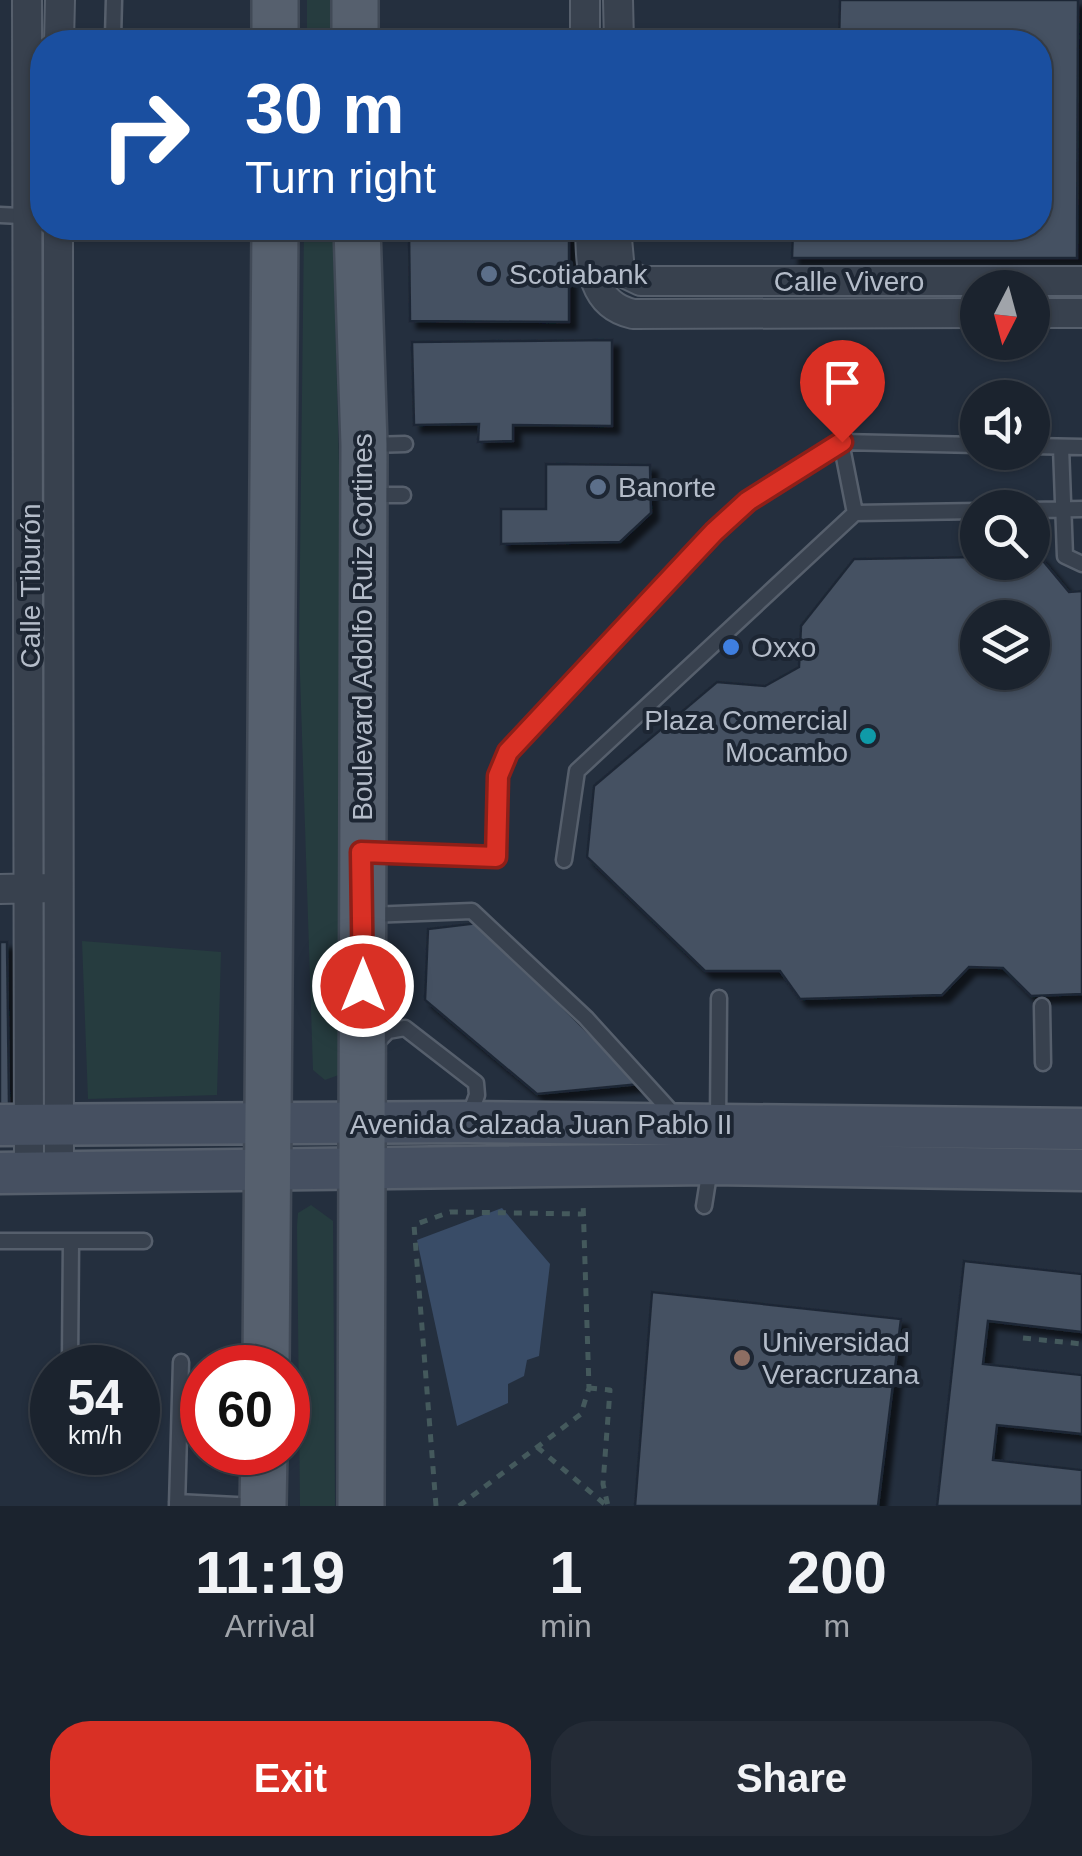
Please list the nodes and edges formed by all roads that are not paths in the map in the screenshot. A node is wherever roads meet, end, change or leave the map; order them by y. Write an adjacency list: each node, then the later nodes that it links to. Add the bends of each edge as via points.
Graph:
1 (27, 0): 14 (street, Calle Tiburón)
2 (60, 0): 8 (street)
3 (114, 0): 9 (lane)
4 (275, 0): 10 (main road)
5 (355, 0): 11 (main road)
6 (585, 0): 12 (street)
7 (618, 0): 13 (street)
8 (60, 30)
9 (113, 30)
10 (275, 30)
11 (355, 30)
12 (585, 30)
13 (618, 30)
14 (30, 65)
15 (0, 215): 16 (lane)
16 (30, 216)
17 (37, 240): 40 (street, Calle Tiburón)
18 (58, 240): 41 (street, Calle Tiburón)
19 (274, 240): 56 (main road)
20 (358, 240): 42 (main road, Boulevard Adolfo Ruiz Cortines, via 385,445)
21 (590, 240): 27 (street, Calle Vivero, via 591,268 606,300 633,314)
22 (617, 240): 23 (street, Calle Vivero, via 620,271 641,281)
23 (861, 281): 24 (street, Calle Vivero); 27 (street)
24 (1082, 281)
25 (1050, 313): 26 (street)
26 (1082, 313)
27 (862, 314): 28 (street, Calle Vivero)
28 (960, 314)
29 (842, 442): 30 (lane); 38 (lane); 42 (lane, via 748,501 714,532 508,752 498,776 496,857)
30 (960, 445)
31 (1050, 447): 32 (lane)
32 (1060, 447): 33 (lane); 35 (lane)
33 (1082, 448)
34 (1050, 509): 35 (lane)
35 (1062, 509): 36 (lane); 39 (lane, via 1065,556)
36 (1082, 509)
37 (960, 511): 38 (lane)
38 (855, 513): 43 (lane, via 577,771)
39 (1082, 564)
40 (30, 619): 41 (street); 45 (street, Calle Tiburón)
41 (60, 619): 44 (street, Calle Tiburón)
42 (361, 852): 46 (main road, Boulevard Adolfo Ruiz Cortines)
43 (564, 860)
44 (57, 888): 45 (street); 48 (street, Calle Tiburón)
45 (14, 889): 47 (street, Calle Tiburón)
46 (363, 915): 51 (main road, Boulevard Adolfo Ruiz Cortines); 57 (lane, via 472,910)
47 (14, 919): 48 (street); 55 (street, Calle Tiburón)
48 (57, 919): 55 (street, Calle Tiburón)
49 (719, 998): 57 (lane)
50 (1042, 1006): 52 (lane)
51 (363, 1056): 53 (main road, Boulevard Adolfo Ruiz Cortines); 54 (lane, via 388,1031 405,1028 476,1083)
52 (1043, 1063)
53 (362, 1122): 54 (main road, Avenida Calzada Juan Pablo II); 56 (main road, Avenida Calzada Juan Pablo II); 60 (main road, Boulevard Adolfo Ruiz Cortines)
54 (467, 1122): 57 (main road, Avenida Calzada Juan Pablo II)
55 (29, 1124): 56 (main road, Avenida Calzada Juan Pablo II); 63 (street, Calle Tiburón)
56 (272, 1124): 61 (main road)
57 (700, 1125): 58 (main road, Avenida Calzada Juan Pablo II); 59 (lane)
58 (1082, 1128)
59 (710, 1164): 60 (main road, Avenida Calzada Juan Pablo II); 62 (main road, Avenida Calzada Juan Pablo II); 64 (lane)
60 (363, 1168): 61 (main road, Avenida Calzada Juan Pablo II); 74 (main road, Boulevard Adolfo Ruiz Cortines)
61 (271, 1170): 63 (main road, Avenida Calzada Juan Pablo II); 69 (main road)
62 (1082, 1170)
63 (29, 1173)
64 (704, 1206)
65 (0, 1241): 66 (lane)
66 (71, 1241): 67 (lane); 68 (lane)
67 (144, 1242)
68 (70, 1345)
69 (267, 1345)
70 (180, 1398): 72 (lane)
71 (263, 1475): 73 (main road)
72 (177, 1504): 73 (lane)
73 (262, 1506)
74 (362, 1506)

